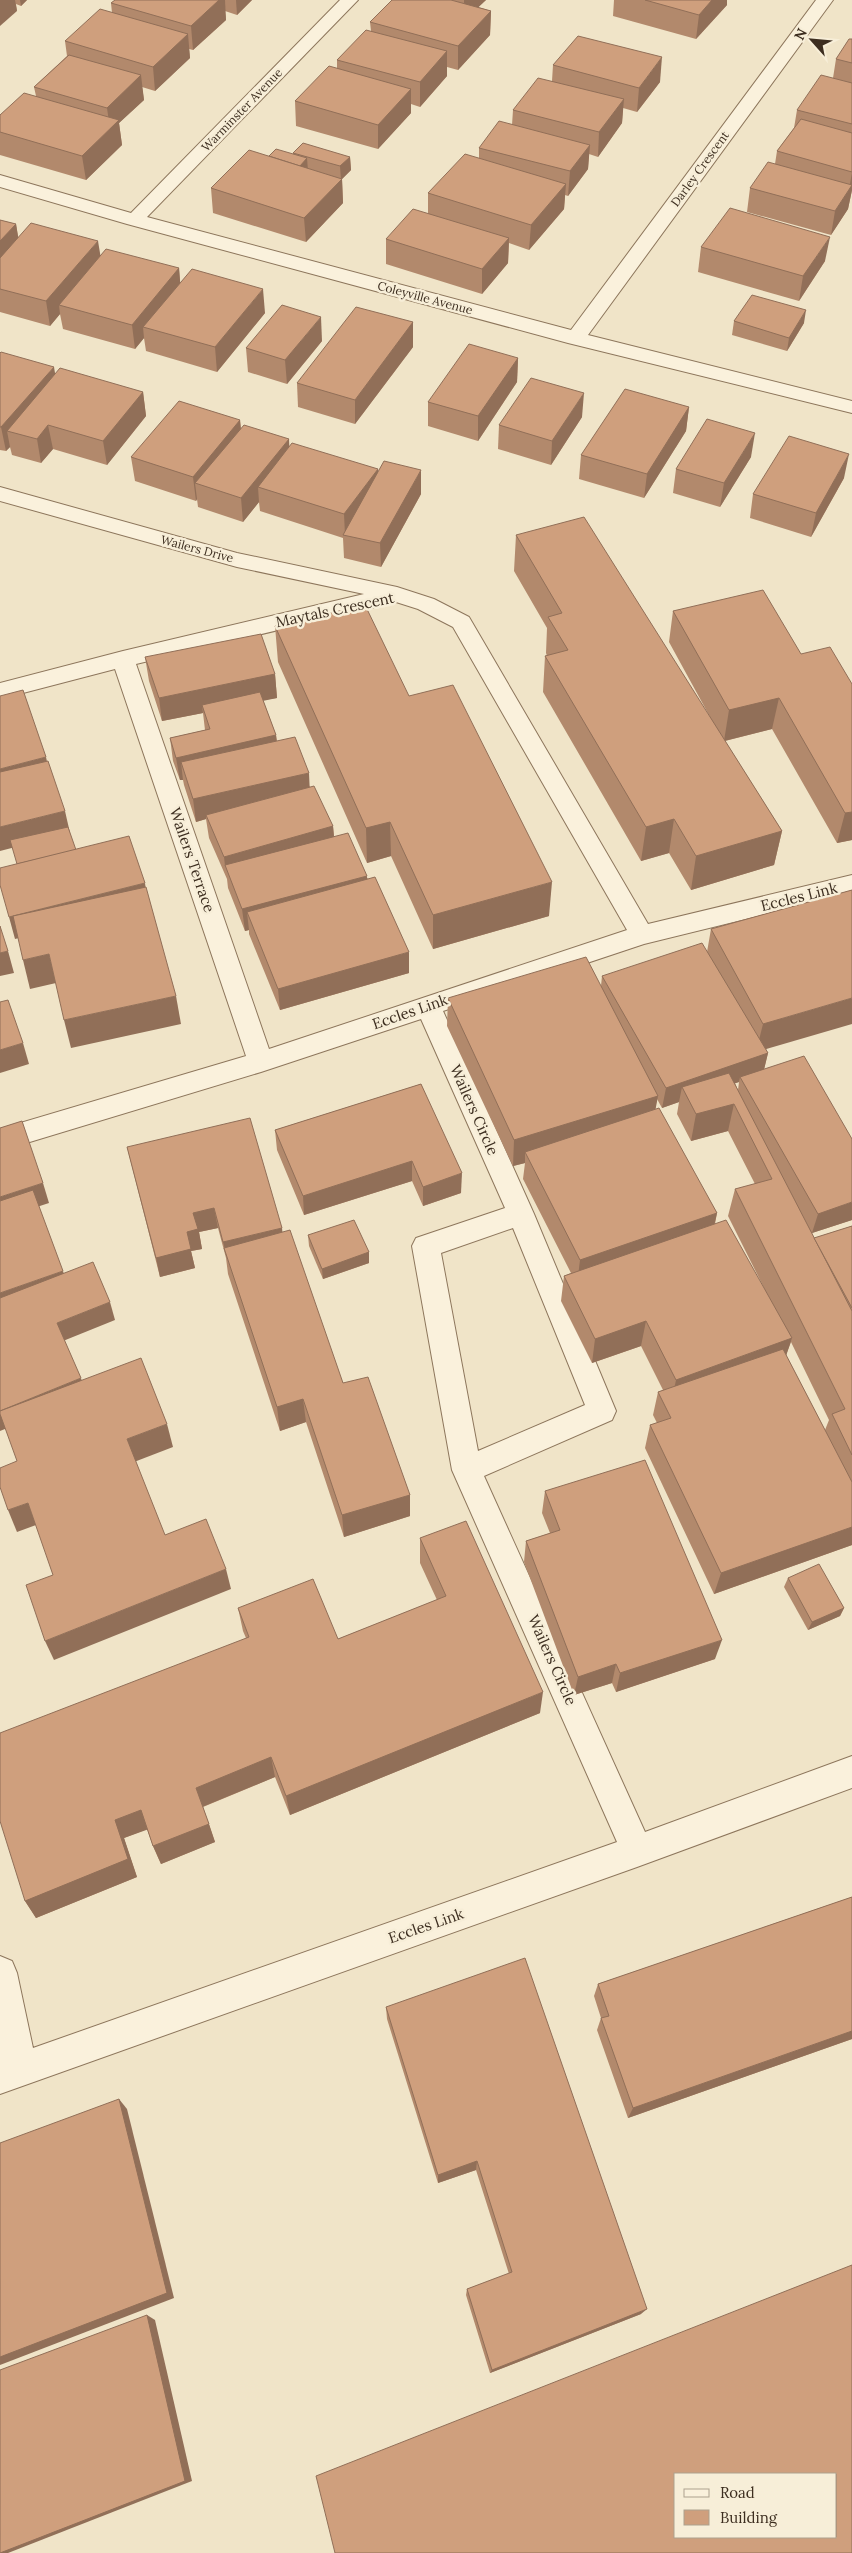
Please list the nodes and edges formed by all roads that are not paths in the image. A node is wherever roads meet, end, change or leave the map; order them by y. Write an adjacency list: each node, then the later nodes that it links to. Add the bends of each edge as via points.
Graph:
1 (350, 0): 4 (street, Warminster Avenue)
2 (825, 0): 5 (street, Darley Crescent)
3 (0, 181): 4 (street, Coleyville Avenue)
4 (134, 220): 5 (street, Coleyville Avenue)
5 (575, 339): 6 (street, Coleyville Avenue)
6 (852, 407)
7 (0, 494): 8 (street, Wailers Drive, via 237,560)
8 (397, 594): 9 (street, Maytals Crescent); 12 (street, Maytals Crescent, via 461,622)
9 (123, 658): 10 (street, Maytals Crescent); 14 (street, Wailers Terrace)
10 (0, 691)
11 (852, 884): 12 (street, Eccles Link)
12 (642, 935): 13 (street, Eccles Link)
13 (428, 1006): 14 (street, Eccles Link); 16 (street, Wailers Circle)
14 (261, 1062): 15 (street, Eccles Link)
15 (0, 1140)
16 (520, 1214): 17 (street, Wailers Circle, via 426,1246); 17 (street, Wailers Circle, via 602,1411)
17 (467, 1470): 19 (street, Wailers Circle)
18 (852, 1773): 19 (street, Eccles Link)
19 (637, 1851): 21 (street, Eccles Link)
20 (0, 1973): 21 (street)
21 (10, 2073)

